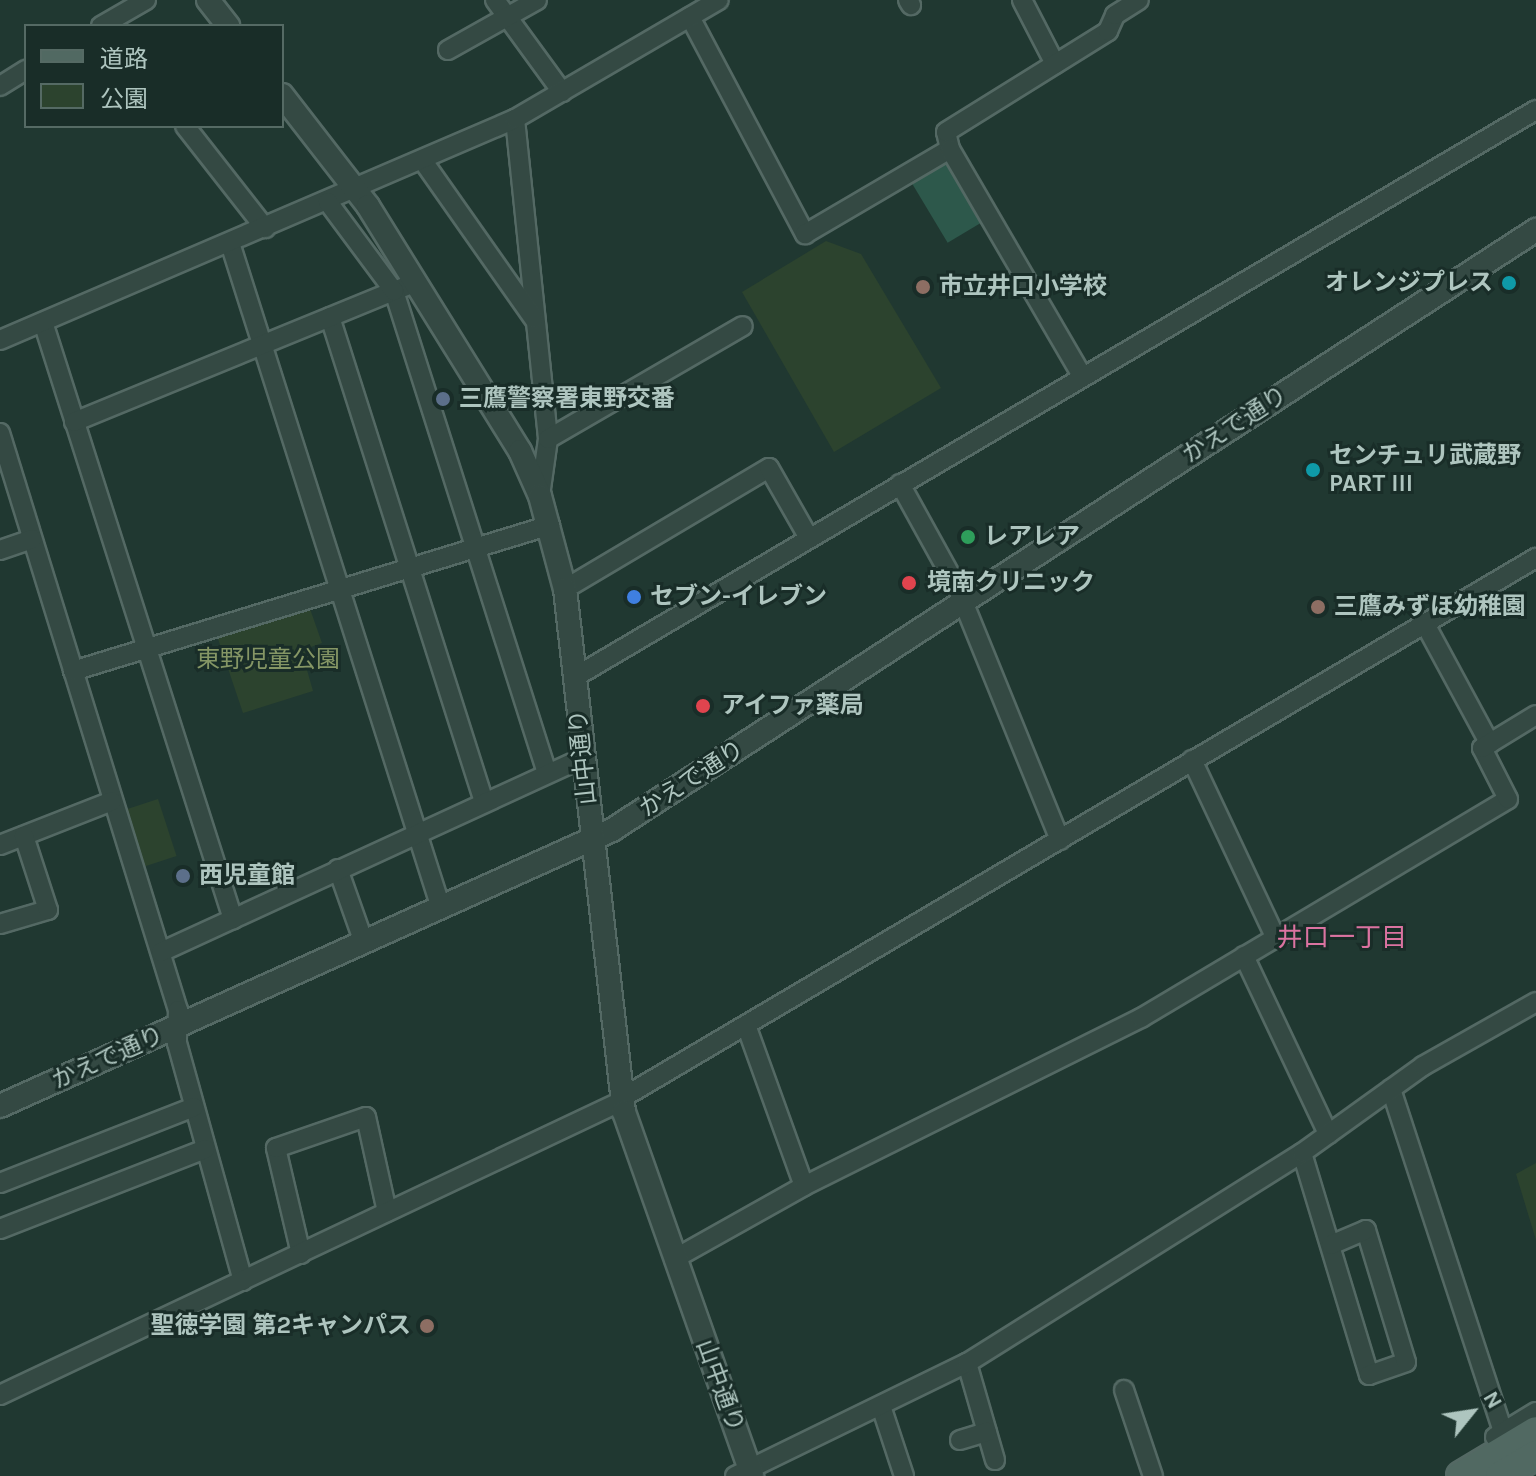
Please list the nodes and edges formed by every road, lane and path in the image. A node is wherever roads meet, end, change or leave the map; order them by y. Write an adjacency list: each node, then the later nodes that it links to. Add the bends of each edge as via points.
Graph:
1 (146, 0): 11 (street)
2 (208, 0): 12 (street)
3 (495, 0): 10 (street)
4 (537, 0): 10 (street)
5 (719, 0): 9 (street)
6 (1022, 0): 14 (street)
7 (1139, 0): 8 (street)
8 (1112, 7): 14 (street, via 1108,31)
9 (690, 17): 17 (street); 22 (street, via 805,234)
10 (509, 19): 13 (street); 17 (street)
11 (107, 24)
12 (226, 24)
13 (448, 50)
14 (1055, 64): 22 (street, via 946,132)
15 (24, 71): 16 (street)
16 (0, 86)
17 (562, 92): 20 (street)
18 (284, 98): 24 (street, 山中通り)
19 (1536, 110): 36 (street)
20 (515, 119): 23 (street); 32 (street)
21 (187, 128): 26 (street)
22 (950, 149): 36 (street)
23 (423, 161): 24 (street); 32 (street)
24 (357, 189): 25 (street); 29 (street, 山中通り)
25 (328, 202): 26 (street); 29 (street)
26 (265, 228): 28 (street)
27 (1536, 230): 51 (street, かえで通り)
28 (230, 243): 31 (street); 35 (street)
29 (404, 287): 30 (street); 41 (street, 山中通り, via 520,451); 45 (street)
30 (330, 317): 35 (street); 48 (street)
31 (43, 322): 34 (street); 37 (street)
32 (536, 322): 39 (street)
33 (743, 326): 39 (street)
34 (2, 334)
35 (262, 345): 37 (street); 50 (street)
36 (1082, 376): 40 (street)
37 (74, 422): 53 (street)
38 (0, 435): 44 (street)
39 (548, 439): 41 (street)
40 (900, 484): 43 (street); 51 (street)
41 (540, 496): 42 (street, 山中通り)
42 (550, 525): 45 (street); 49 (street, 山中通り)
43 (809, 538): 49 (street, via 769,468); 55 (street)
44 (32, 539): 46 (street); 54 (street)
45 (477, 548): 48 (street); 60 (street)
46 (0, 550)
47 (1536, 558): 52 (street)
48 (409, 568): 50 (street); 62 (street)
49 (565, 589): 55 (street, 山中通り)
50 (339, 590): 53 (street); 63 (street)
51 (961, 603): 65 (street); 66 (street, かえで通り)
52 (1425, 624): 57 (street); 59 (street)
53 (147, 648): 54 (street); 70 (street)
54 (73, 671): 61 (street)
55 (575, 677): 58 (street, 山中通り)
56 (1536, 715): 57 (street)
57 (1490, 744): 72 (street, via 1482,748 1508,799)
58 (582, 758): 60 (street); 66 (street, 山中通り)
59 (1192, 760): 65 (street); 72 (street)
60 (547, 773): 62 (street)
61 (112, 801): 64 (street); 74 (street)
62 (484, 802): 63 (street)
63 (416, 833): 68 (street); 69 (street)
64 (24, 836): 67 (street); 71 (street, via 48,910)
65 (1060, 840): 78 (street)
66 (591, 841): 69 (street, かえで通り); 80 (street, 山中通り)
67 (0, 845)
68 (338, 869): 70 (street); 73 (street)
69 (441, 908): 73 (street, かえで通り)
70 (233, 919): 74 (street)
71 (0, 924)
72 (1275, 936): 75 (street)
73 (364, 943): 77 (street, かえで通り)
74 (161, 952): 77 (street)
75 (1244, 956): 83 (street); 87 (street, via 1141,1018)
76 (1536, 1002): 79 (street)
77 (181, 1025): 81 (street, かえで通り); 82 (street, via 177,1043)
78 (746, 1025): 80 (street); 87 (street)
79 (1391, 1089): 83 (street); 99 (street)
80 (622, 1099): 88 (street); 92 (street, 山中通り)
81 (0, 1106)
82 (194, 1107): 84 (street); 86 (street)
83 (1328, 1134): 85 (street)
84 (205, 1149): 89 (street); 93 (street)
85 (1302, 1153): 90 (street); 94 (street)
86 (0, 1183)
87 (804, 1186): 92 (street)
88 (387, 1212): 91 (street); 91 (street, via 366,1117 276,1148)
89 (0, 1229)
90 (1331, 1245): 90 (street, via 1369,1375 1406,1362 1366,1230)
91 (301, 1254): 93 (street)
92 (674, 1259): 106 (street, 山中通り)
93 (243, 1281): 96 (street)
94 (967, 1363): 97 (street); 101 (street)
95 (1124, 1390): 108 (street)
96 (0, 1395)
97 (881, 1406): 106 (street); 107 (street)
98 (1536, 1412): 99 (street)
99 (1503, 1431): 105 (street, via 1492,1442)
100 (1536, 1431): 105 (main road)
101 (987, 1432): 102 (street); 104 (street)
102 (960, 1440)
103 (1536, 1455): 105 (main road)
104 (995, 1460)
105 (1495, 1467): 109 (main road)
106 (745, 1474)
107 (904, 1476)
108 (1153, 1476)
109 (1461, 1476)

